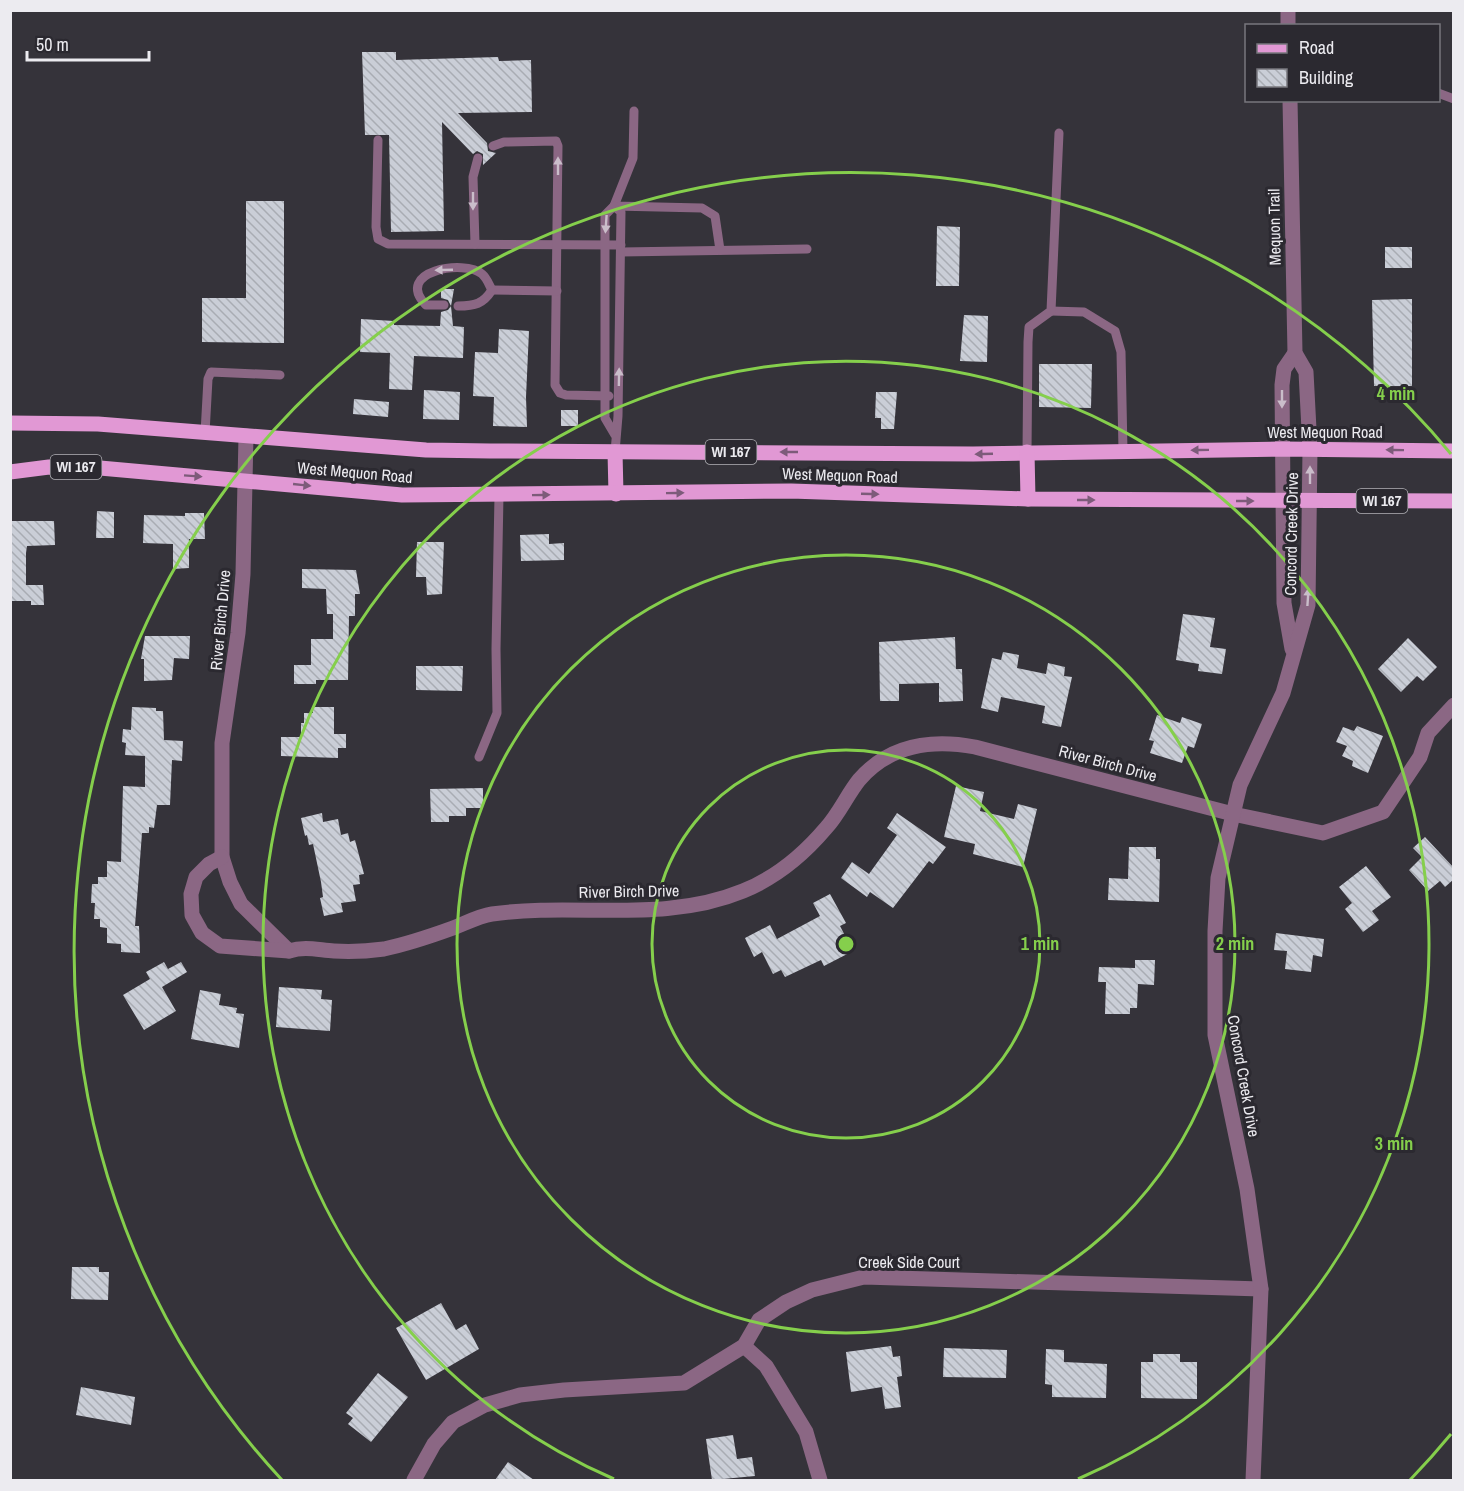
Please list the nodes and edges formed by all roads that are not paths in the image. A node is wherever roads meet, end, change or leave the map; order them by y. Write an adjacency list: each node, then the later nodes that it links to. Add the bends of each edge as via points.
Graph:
1 (1290, 102): 19 (street, Mequon Trail)
2 (634, 111): 7 (lane, via 633,158)
3 (1059, 133): 18 (lane)
4 (378, 140): 8 (lane, via 378,239 388,244)
5 (493, 146): 9 (lane, one-way to 5, via 556,141 504,142)
6 (478, 158): 8 (lane, one-way to 8, via 473,177)
7 (614, 206): 10 (lane, one-way to 10, via 605,215); 11 (lane, via 621,212); 13 (lane, via 702,208 715,216)
8 (475, 244): 9 (lane)
9 (558, 245): 10 (lane); 15 (lane)
10 (605, 245): 11 (lane); 21 (lane)
11 (621, 248): 13 (lane); 22 (lane, one-way to 11)
12 (807, 249): 13 (lane)
13 (720, 250)
14 (492, 290): 15 (lane); 16 (lane, one-way to 16, via 484,275 477,271 431,271 423,276 419,298 426,305); 17 (lane, via 485,301)
15 (557, 291): 21 (lane, via 555,385 566,395)
16 (444, 305)
17 (458, 306)
18 (1051, 311): 29 (lane, via 1084,312 1115,331 1121,352); 32 (lane, via 1029,327)
19 (1295, 353): 27 (street, Mequon Trail, one-way to 27, via 1284,369); 28 (street, Mequon Trail, via 1306,372)
20 (280, 375): 24 (lane, via 211,372)
21 (605, 396): 22 (lane); 25 (lane, via 604,418)
22 (619, 396): 25 (lane)
23 (10, 423): 24 (main road, West Mequon Road / WI 167, via 98,424)
24 (205, 433): 26 (main road, West Mequon Road / WI 167)
25 (615, 435): 31 (lane)
26 (246, 436): 31 (main road, West Mequon Road / WI 167, via 426,450); 34 (street, River Birch Drive)
27 (1282, 449): 28 (main road, West Mequon Road / WI 167); 29 (main road, West Mequon Road / WI 167, one-way to 29); 38 (street, Concord Creek Drive)
28 (1310, 449): 30 (main road, West Mequon Road / WI 167, one-way to 28); 39 (street, Concord Creek Drive, one-way to 28)
29 (1122, 451): 32 (main road, West Mequon Road / WI 167)
30 (1454, 451)
31 (615, 452): 32 (main road, West Mequon Road / WI 167, one-way to 31); 35 (main road)
32 (1027, 452): 37 (main road)
33 (10, 472): 34 (main road, West Mequon Road / WI 167, one-way to 34, via 49,467 100,468)
34 (244, 480): 36 (main road, West Mequon Road / WI 167, one-way to 36, via 402,495); 45 (street, River Birch Drive, via 239,621 222,743)
35 (616, 494): 36 (main road, West Mequon Road / WI 167, one-way to 35); 37 (main road, West Mequon Road / WI 167, one-way to 37, via 791,491)
36 (499, 496): 43 (lane, via 497,712)
37 (1028, 499): 38 (main road, West Mequon Road / WI 167, one-way to 38)
38 (1282, 501): 39 (main road, West Mequon Road / WI 167); 41 (street, Concord Creek Drive, via 1284,603)
39 (1310, 501): 40 (main road, West Mequon Road / WI 167); 41 (street, Concord Creek Drive, one-way to 39, via 1308,605)
40 (1454, 501)
41 (1293, 654): 44 (street, Concord Creek Drive, via 1283,693 1240,785)
42 (1454, 705): 44 (street, River Birch Drive, via 1428,733 1420,756 1383,812 1323,833)
43 (479, 756)
44 (1233, 814): 46 (street, River Birch Drive, via 975,747 946,742 918,745 877,763 804,852 774,874 717,900 663,910 537,909 489,914 435,935 383,949 336,951 302,947); 47 (street, Concord Creek Drive, via 1218,878 1215,1035 1247,1189)
45 (222, 857): 46 (street, River Birch Drive, via 241,904); 46 (street, via 196,877 190,894 192,915 202,933 220,946)
46 (290, 951)
47 (1261, 1288): 48 (street, Creek Side Court, via 864,1277 812,1290 786,1302 759,1320); 51 (street, Concord Creek Drive)
48 (744, 1346): 49 (street, Creek Side Court, via 684,1383 564,1390 520,1395 485,1405 453,1422 434,1444); 50 (street, via 766,1366 806,1432)
49 (414, 1480)
50 (820, 1480)
51 (1253, 1480)

